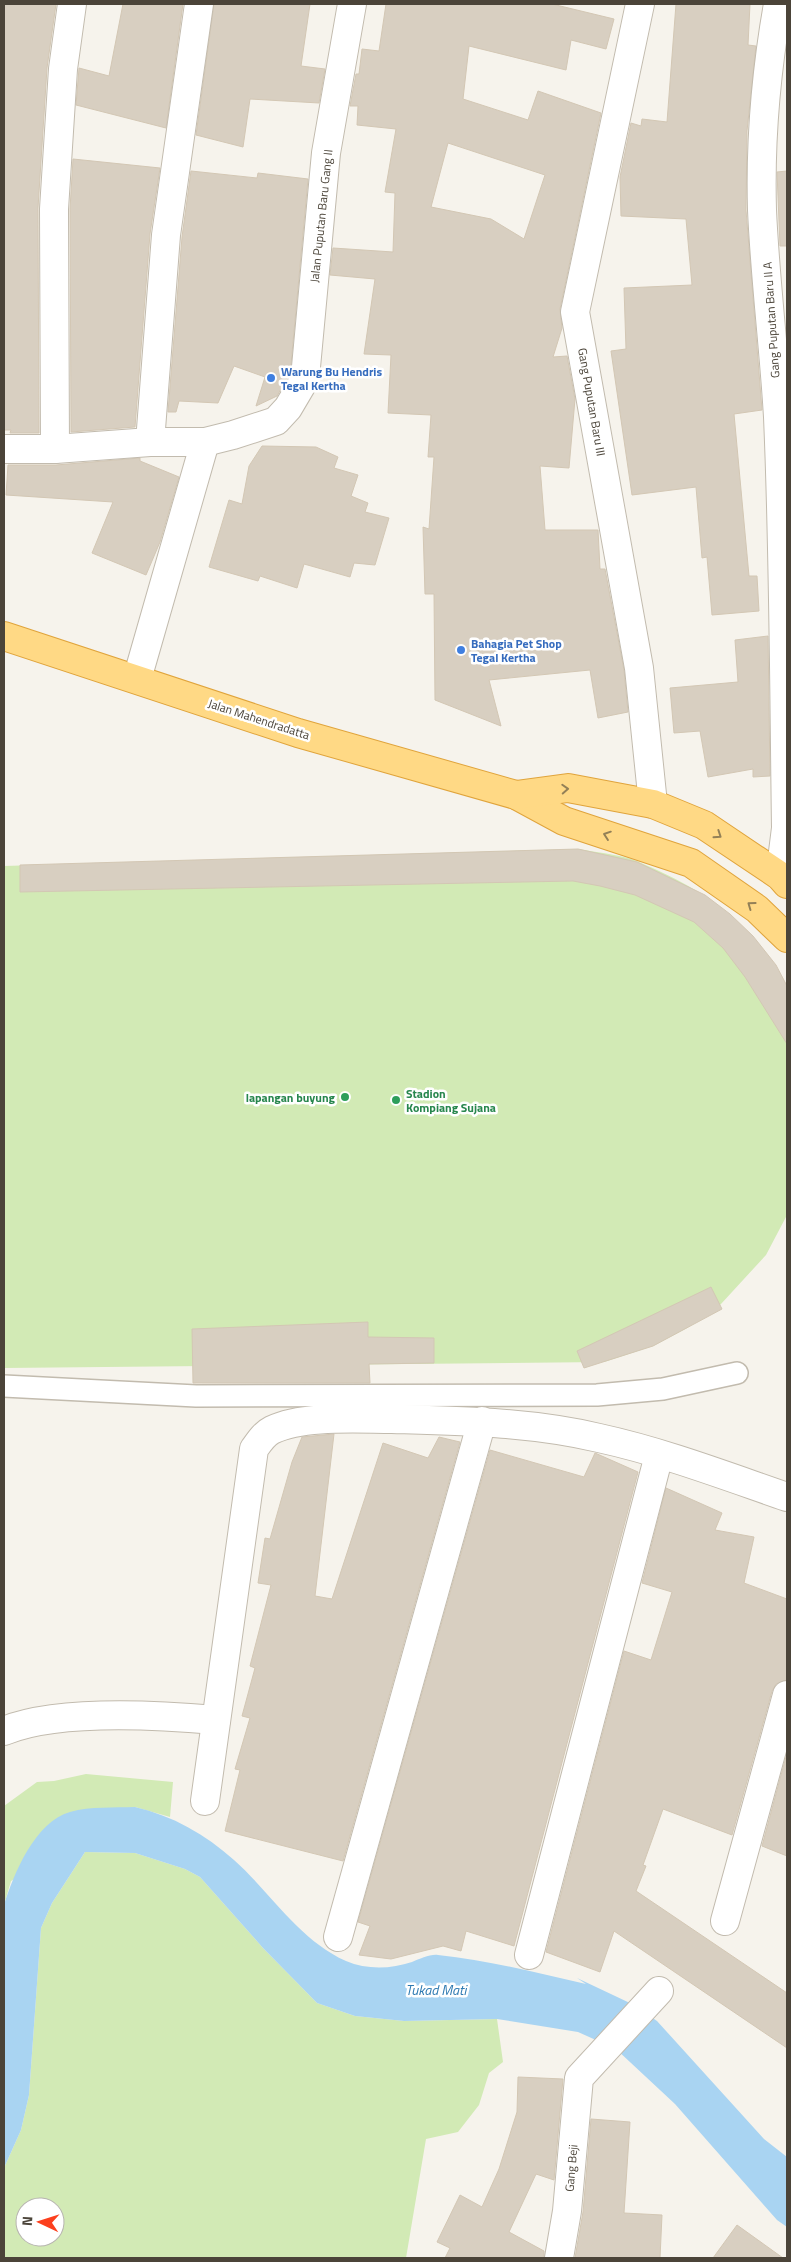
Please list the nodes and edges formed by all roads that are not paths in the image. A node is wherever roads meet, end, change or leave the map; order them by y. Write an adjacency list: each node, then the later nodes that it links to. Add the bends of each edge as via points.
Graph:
1 (72, 4): 9 (street, via 63,69 54,209)
2 (198, 4): 6 (street, via 166,235)
3 (352, 4): 7 (street, Jalan Puputan Baru Gang II, via 326,153 306,366 301,386 276,421)
4 (640, 4): 13 (street, Gang Puputan Baru III, via 575,312 639,668)
5 (778, 4): 14 (street, Gang Puputan Baru II A, via 767,65 762,210 773,328 778,438 786,828)
6 (150, 442): 7 (street); 9 (street)
7 (205, 442): 11 (street)
8 (4, 449): 9 (street)
9 (55, 449)
10 (4, 636): 11 (highway, Jalan Mahendradatta)
11 (137, 679): 12 (highway, Jalan Mahendradatta, via 298,733)
12 (516, 795): 13 (highway, Jalan Mahendradatta, one-way to 13, via 568,788); 15 (highway, Jalan Mahendradatta, one-way to 12, via 757,909 691,863 564,821)
13 (653, 804): 14 (highway, Jalan Mahendradatta, one-way to 14, via 704,825)
14 (784, 880)
15 (787, 938)
16 (737, 1373): 17 (lane, via 663,1389 597,1395 196,1396)
17 (4, 1386)
18 (482, 1422): 19 (street, via 550,1428 602,1438); 22 (street, via 330,1418 283,1426 262,1438 254,1449 252,1460); 26 (street)
19 (659, 1455): 20 (street); 27 (street)
20 (787, 1497)
21 (787, 1694): 25 (street)
22 (216, 1720): 23 (street, via 164,1716 70,1718 18,1725); 24 (street)
23 (4, 1731)
24 (205, 1801)
25 (725, 1921)
26 (338, 1937)
27 (529, 1955)
28 (659, 1991): 29 (street, Gang Beji, via 579,2078 567,2211)
29 (559, 2258)

